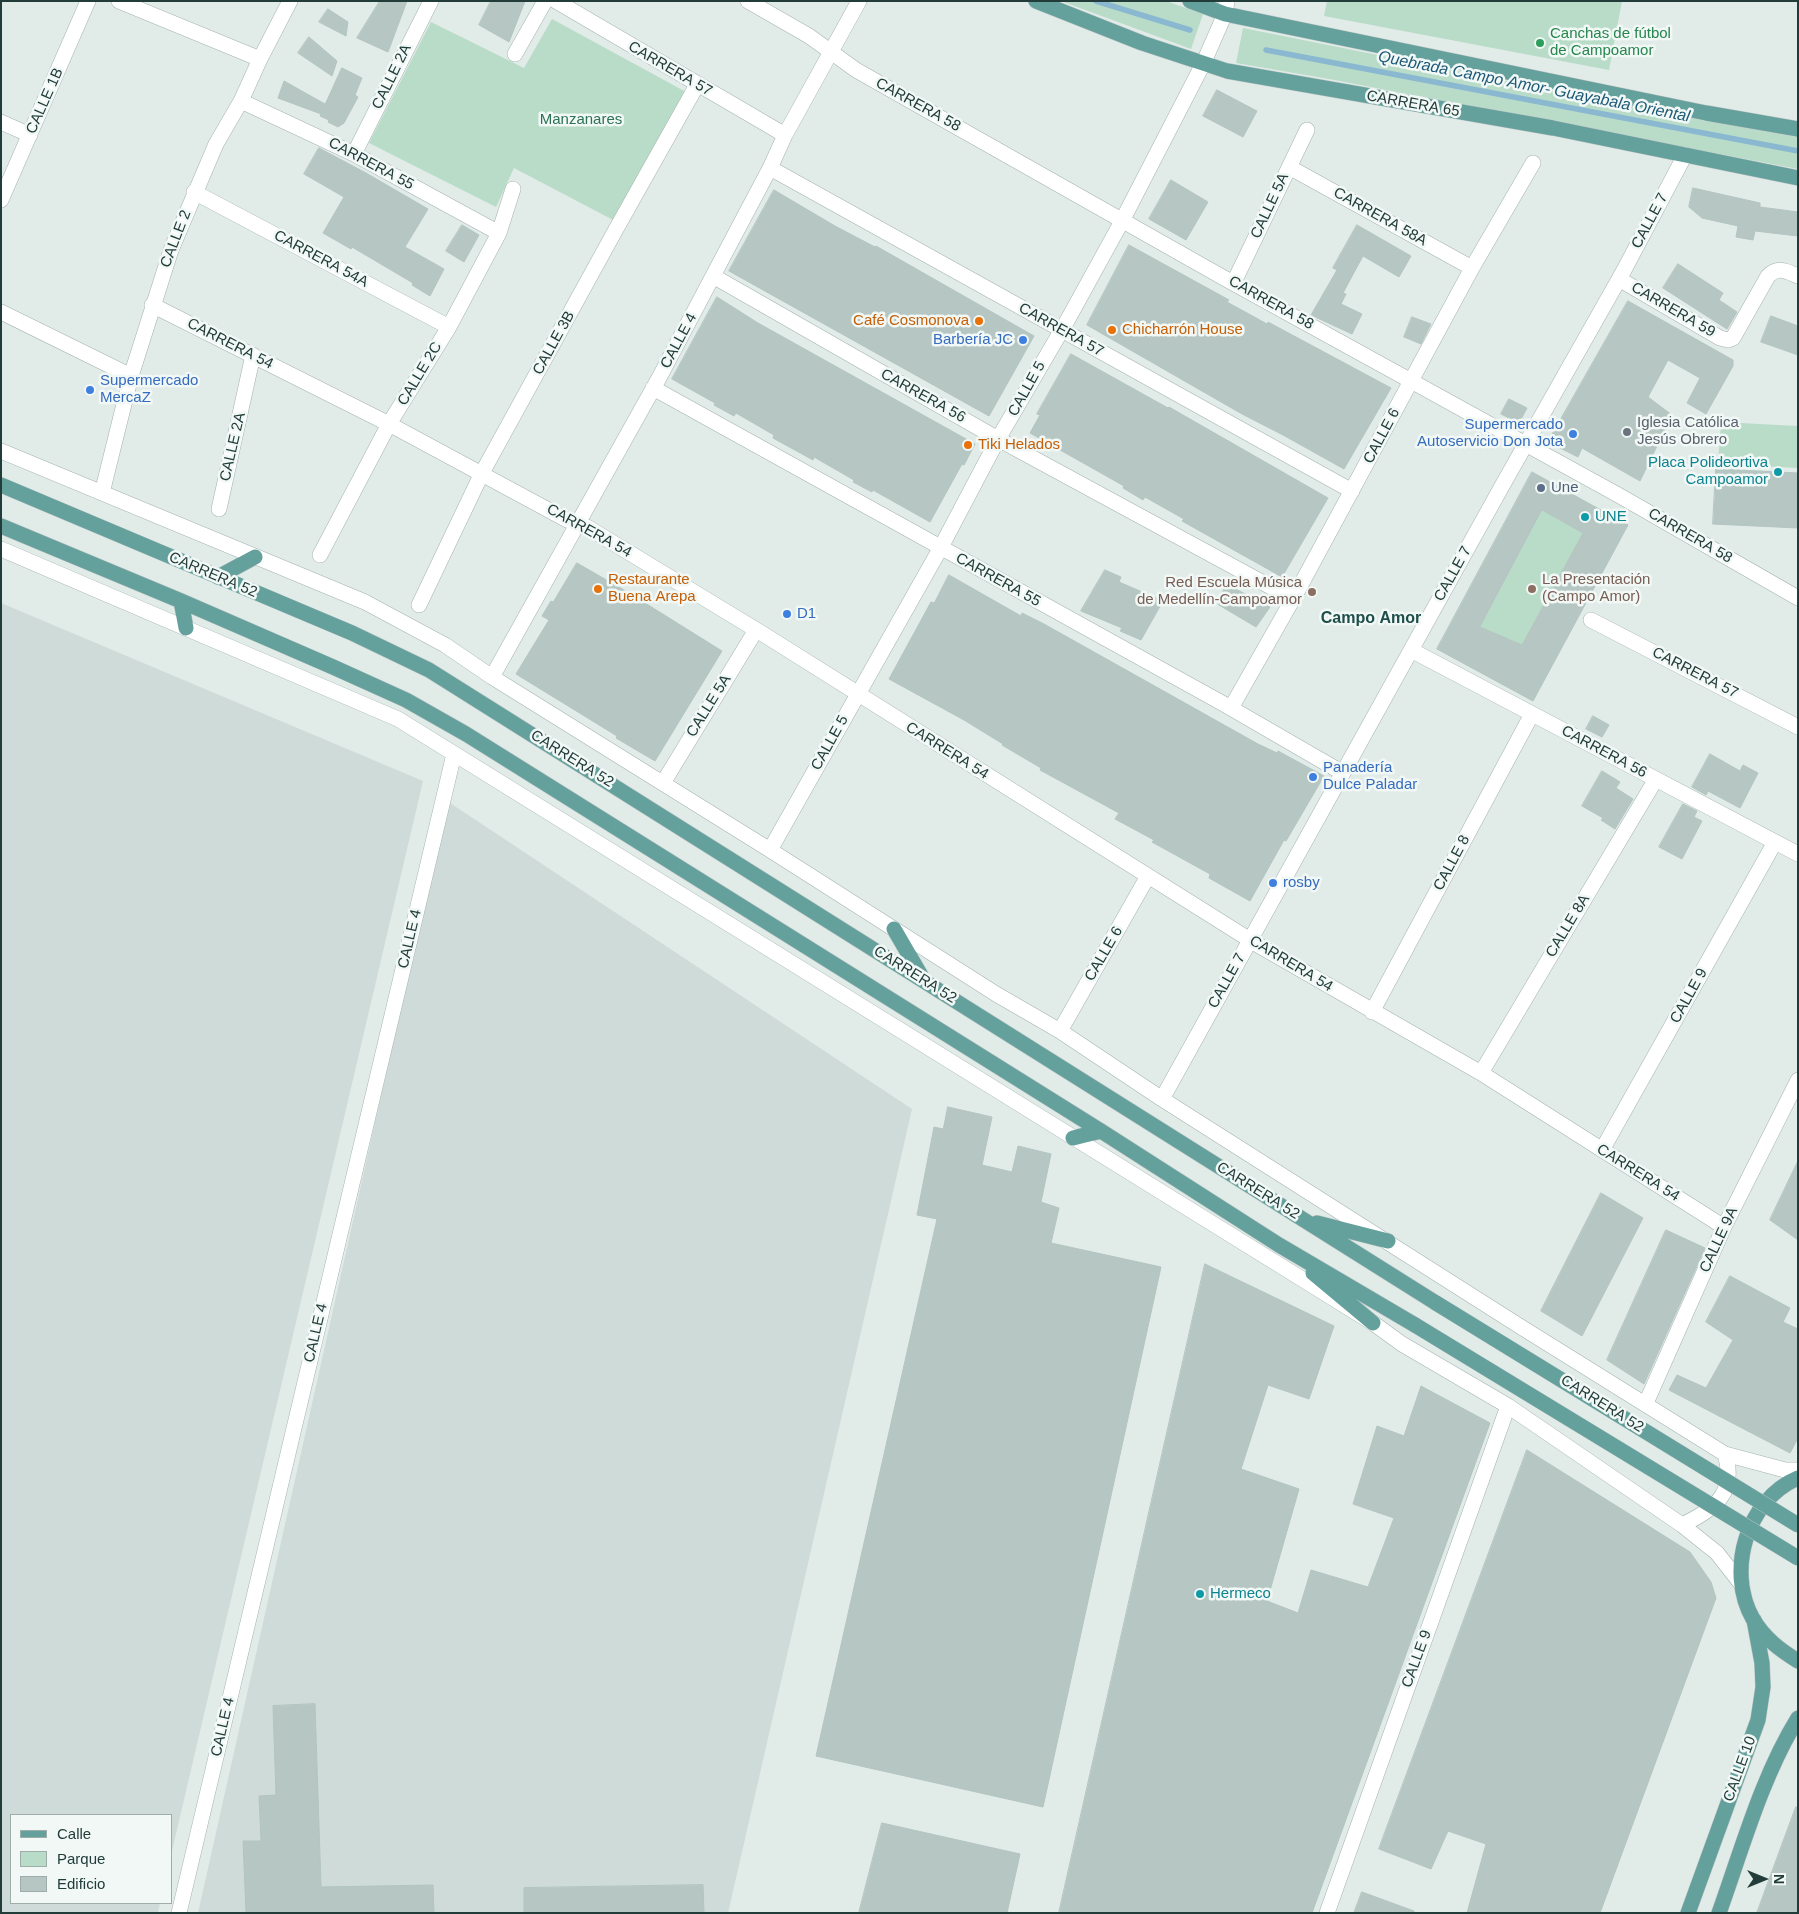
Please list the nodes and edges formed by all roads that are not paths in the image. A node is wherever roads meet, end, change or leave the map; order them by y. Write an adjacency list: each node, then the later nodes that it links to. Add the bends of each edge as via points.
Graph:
1 (88, 1): 21 (street, CALLE 1B)
2 (119, 1): 14 (street)
3 (290, 1): 14 (street, CALLE 2)
4 (430, 1): 23 (street, CALLE 2A)
5 (545, 1): 13 (street)
6 (556, 1): 16 (street, CARRERA 57)
7 (748, 1): 12 (street, CARRERA 58)
8 (859, 1): 12 (street, CALLE 4)
9 (1036, 1): 15 (main road, CARRERA 65, via 1142,44)
10 (1190, 1): 11 (main road)
11 (1226, 8): 15 (street, CALLE 5); 19 (main road, via 1706,114)
12 (832, 53): 22 (street, CALLE 4); 32 (street, CARRERA 58, via 856,70)
13 (515, 54)
14 (260, 59): 17 (street, CALLE 2)
15 (1203, 64): 24 (main road, CARRERA 65); 32 (street, CALLE 5)
16 (697, 85): 22 (street, CARRERA 57); 51 (street, CALLE 3B)
17 (241, 101): 23 (street, CARRERA 55); 30 (street, CALLE 2)
18 (1, 122): 21 (street)
19 (1798, 129)
20 (1307, 130): 26 (street, CALLE 5A)
21 (30, 135): 31 (street, CALLE 1B)
22 (786, 135): 27 (street, CALLE 4)
23 (354, 154): 33 (street, CARRERA 55)
24 (1685, 155): 28 (main road, CARRERA 65); 37 (street, CALLE 7)
25 (1533, 163): 34 (street, CALLE 6)
26 (1289, 167): 34 (street, CARRERA 58A); 38 (street, CALLE 5A)
27 (770, 168): 35 (street, CALLE 4); 42 (street, CARRERA 57)
28 (1798, 178)
29 (513, 189): 33 (street, CALLE 2C)
30 (194, 192): 39 (street, CALLE 2); 41 (street, CARRERA 54A)
31 (1, 200)
32 (1122, 221): 38 (street, CARRERA 58); 42 (street, CALLE 5)
33 (498, 233): 41 (street, CALLE 2C)
34 (1472, 268): 45 (street, CALLE 6)
35 (712, 276): 46 (street, CALLE 4); 48 (street, CARRERA 56)
36 (1798, 276): 37 (street, CARRERA 59, via 1780,269 1773,271 1733,338 1728,340)
37 (1619, 279): 49 (street, CALLE 7)
38 (1234, 282): 45 (street, CARRERA 58)
39 (152, 305): 43 (street, CARRERA 54); 44 (street, CALLE 2)
40 (1, 312): 44 (street)
41 (449, 327): 47 (street, CALLE 2C)
42 (1061, 330): 48 (street, CALLE 5); 53 (street, CARRERA 57)
43 (253, 355): 47 (street, CARRERA 54); 55 (street, CALLE 2A)
44 (131, 376): 54 (street, CALLE 2)
45 (1411, 382): 49 (street, CARRERA 58); 53 (street, CALLE 6)
46 (653, 388): 56 (street, CALLE 4); 58 (street, CARRERA 55)
47 (389, 424): 51 (street, CARRERA 54); 60 (street, CALLE 2C)
48 (998, 438): 58 (street, CALLE 5); 64 (street, CARRERA 56)
49 (1525, 445): 63 (street, CARRERA 58); 70 (street, CALLE 7)
50 (1, 451): 54 (street, CARRERA 52)
51 (482, 473): 56 (street, CARRERA 54); 66 (street, CALLE 3B)
52 (1, 485): 62 (main road, CARRERA 52)
53 (1352, 491): 64 (street, CALLE 6)
54 (102, 493): 61 (street, CARRERA 52)
55 (219, 509)
56 (578, 523): 69 (street, CARRERA 54); 71 (street, CALLE 4)
57 (1, 526): 65 (main road, CARRERA 52)
58 (940, 548): 72 (street, CALLE 5); 73 (street, CARRERA 55)
59 (1, 550): 68 (street)
60 (320, 555)
61 (255, 557): 62 (main road); 71 (street, CARRERA 52, via 366,602 445,645)
62 (218, 577): 86 (main road, CARRERA 52, via 352,633 429,670)
63 (1798, 598)
64 (1293, 599): 73 (street, CALLE 6)
65 (181, 601): 68 (main road); 92 (main road, CARRERA 52, via 406,700 466,734)
66 (419, 605)
67 (1591, 620): 75 (street, CARRERA 57)
68 (186, 628): 76 (street, via 398,719)
69 (756, 630): 72 (street, CARRERA 54); 79 (street, CALLE 5A)
70 (1411, 650): 74 (street, CARRERA 56); 77 (street, CALLE 7)
71 (492, 677): 79 (street, CARRERA 52)
72 (858, 694): 81 (street, CALLE 5); 83 (street, CARRERA 54)
73 (1231, 708): 77 (street, CARRERA 55)
74 (1532, 714): 78 (street, CARRERA 56); 87 (street, CALLE 8)
75 (1798, 727)
76 (454, 754): 93 (street); 112 (street, CALLE 4)
77 (1343, 773): 85 (street, CALLE 7)
78 (1656, 779): 80 (street, CARRERA 56); 89 (street, CALLE 8A)
79 (663, 783): 81 (street, CARRERA 52)
80 (1776, 842): 82 (street, CARRERA 56); 94 (street, CALLE 9)
81 (770, 850): 84 (street, CARRERA 52)
82 (1798, 854)
83 (1148, 876): 85 (street, CARRERA 54); 88 (street, CALLE 6)
84 (894, 929): 86 (main road); 88 (street, CARRERA 52)
85 (1250, 940): 87 (street, CARRERA 54); 91 (street, CALLE 7)
86 (924, 980): 95 (main road, CARRERA 52)
87 (1372, 1012): 89 (street, CARRERA 54)
88 (1060, 1031): 91 (street, CARRERA 52)
89 (1481, 1073): 94 (street, CARRERA 54)
90 (1798, 1080): 96 (street, CALLE 9A)
91 (1162, 1099): 97 (street, CARRERA 52)
92 (1101, 1131): 93 (main road); 98 (main road, CARRERA 52)
93 (1073, 1138): 99 (street)
94 (1602, 1150): 96 (street, CARRERA 54)
95 (1303, 1219): 97 (main road); 105 (main road, CARRERA 52, bridge)
96 (1724, 1227): 100 (street, CALLE 9A)
97 (1388, 1241): 100 (street, CARRERA 52)
98 (1279, 1245): 99 (main road); 107 (main road, CARRERA 52, bridge)
99 (1373, 1323): 101 (street, via 1402,1344)
100 (1646, 1403): 102 (street, CARRERA 52)
101 (1508, 1406): 106 (street); 113 (street, CALLE 9)
102 (1725, 1454): 103 (street, CARRERA 52, via 1785,1470); 106 (street, via 1729,1468 1725,1491 1715,1506)
103 (1798, 1470)
104 (1798, 1478): 108 (main road, via 1773,1495 1757,1514 1746,1536 1741,1560)
105 (1798, 1524)
106 (1682, 1525): 108 (street, via 1717,1553)
107 (1798, 1558)
108 (1742, 1586): 109 (main road)
109 (1754, 1620): 110 (main road, via 1776,1647); 114 (main road, CALLE 10, via 1763,1687 1758,1720)
110 (1798, 1661)
111 (1798, 1718): 115 (main road, CALLE 10, via 1774,1765)
112 (179, 1913)
113 (1327, 1913)
114 (1688, 1913)
115 (1720, 1913)

